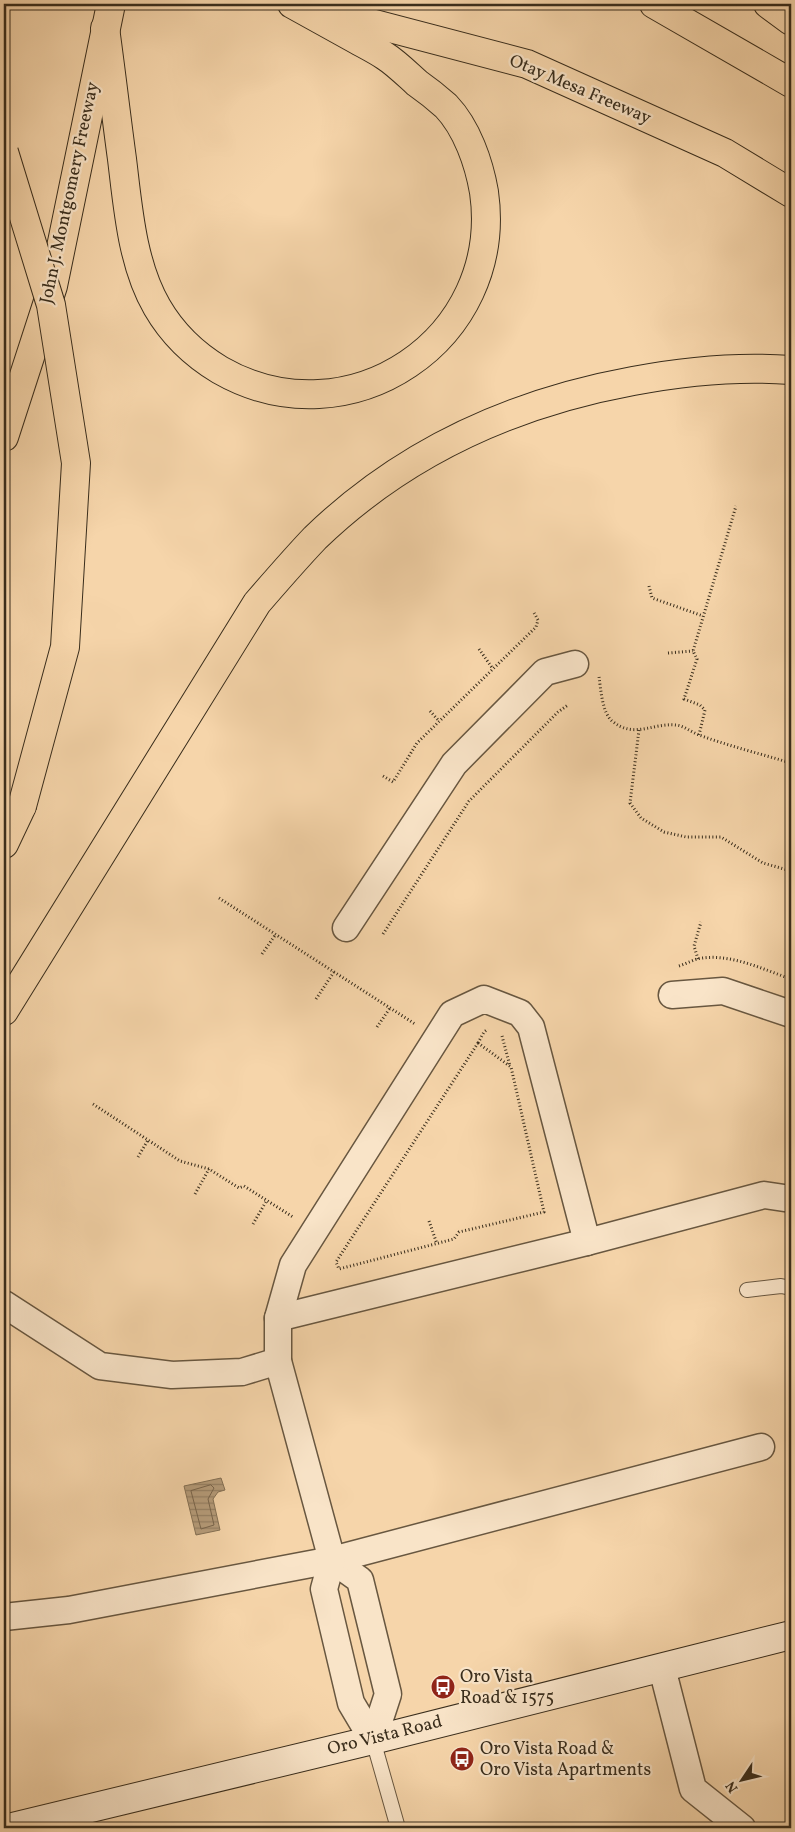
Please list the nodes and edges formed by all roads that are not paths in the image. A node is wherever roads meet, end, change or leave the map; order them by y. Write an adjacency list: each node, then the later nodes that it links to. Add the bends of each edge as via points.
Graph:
1 (292, 4): 5 (highway, via 385,56 447,107 474,154 486,207 481,260 473,286 445,332 426,352 405,367 359,388 334,393 282,393 233,378 190,349 158,309 146,286 130,223)
2 (297, 4): 9 (highway, Otay Mesa Freeway, via 527,64 725,153)
3 (654, 4): 7 (highway)
4 (768, 4): 6 (highway)
5 (108, 16): 11 (highway, John J. Montgomery Freeway, via 53,286)
6 (791, 21)
7 (791, 82)
8 (4, 152): 13 (highway, bridge, via 51,305 76,463 65,648 22,806)
9 (791, 193)
10 (791, 370): 16 (highway, via 689,372 597,388 551,400 462,435 398,472 349,509 316,538 257,603)
11 (4, 437)
12 (586, 666): 14 (street, via 545,672 454,764)
13 (4, 844)
14 (346, 928)
15 (672, 995): 17 (street, via 723,991)
16 (4, 1012)
17 (791, 1014)
18 (791, 1199): 19 (street, via 764,1195)
19 (587, 1242): 23 (street); 23 (street, via 530,1027 520,1013 484,999 452,1014 293,1265)
20 (791, 1288): 21 (lane)
21 (748, 1290)
22 (4, 1304): 24 (street, via 100,1366 172,1375 242,1372)
23 (278, 1318): 24 (street)
24 (278, 1361): 26 (street)
25 (761, 1446): 26 (street)
26 (332, 1560): 27 (street, via 69,1610); 30 (street, via 324,1589 351,1703); 30 (street, via 360,1580 388,1694)
27 (4, 1617)
28 (791, 1635): 29 (main road, Oro Vista Road)
29 (662, 1668): 30 (main road, Oro Vista Road); 33 (street, via 693,1789)
30 (373, 1740): 31 (main road, Oro Vista Road); 32 (lane)
31 (8, 1828)
32 (398, 1828)
33 (742, 1828)

